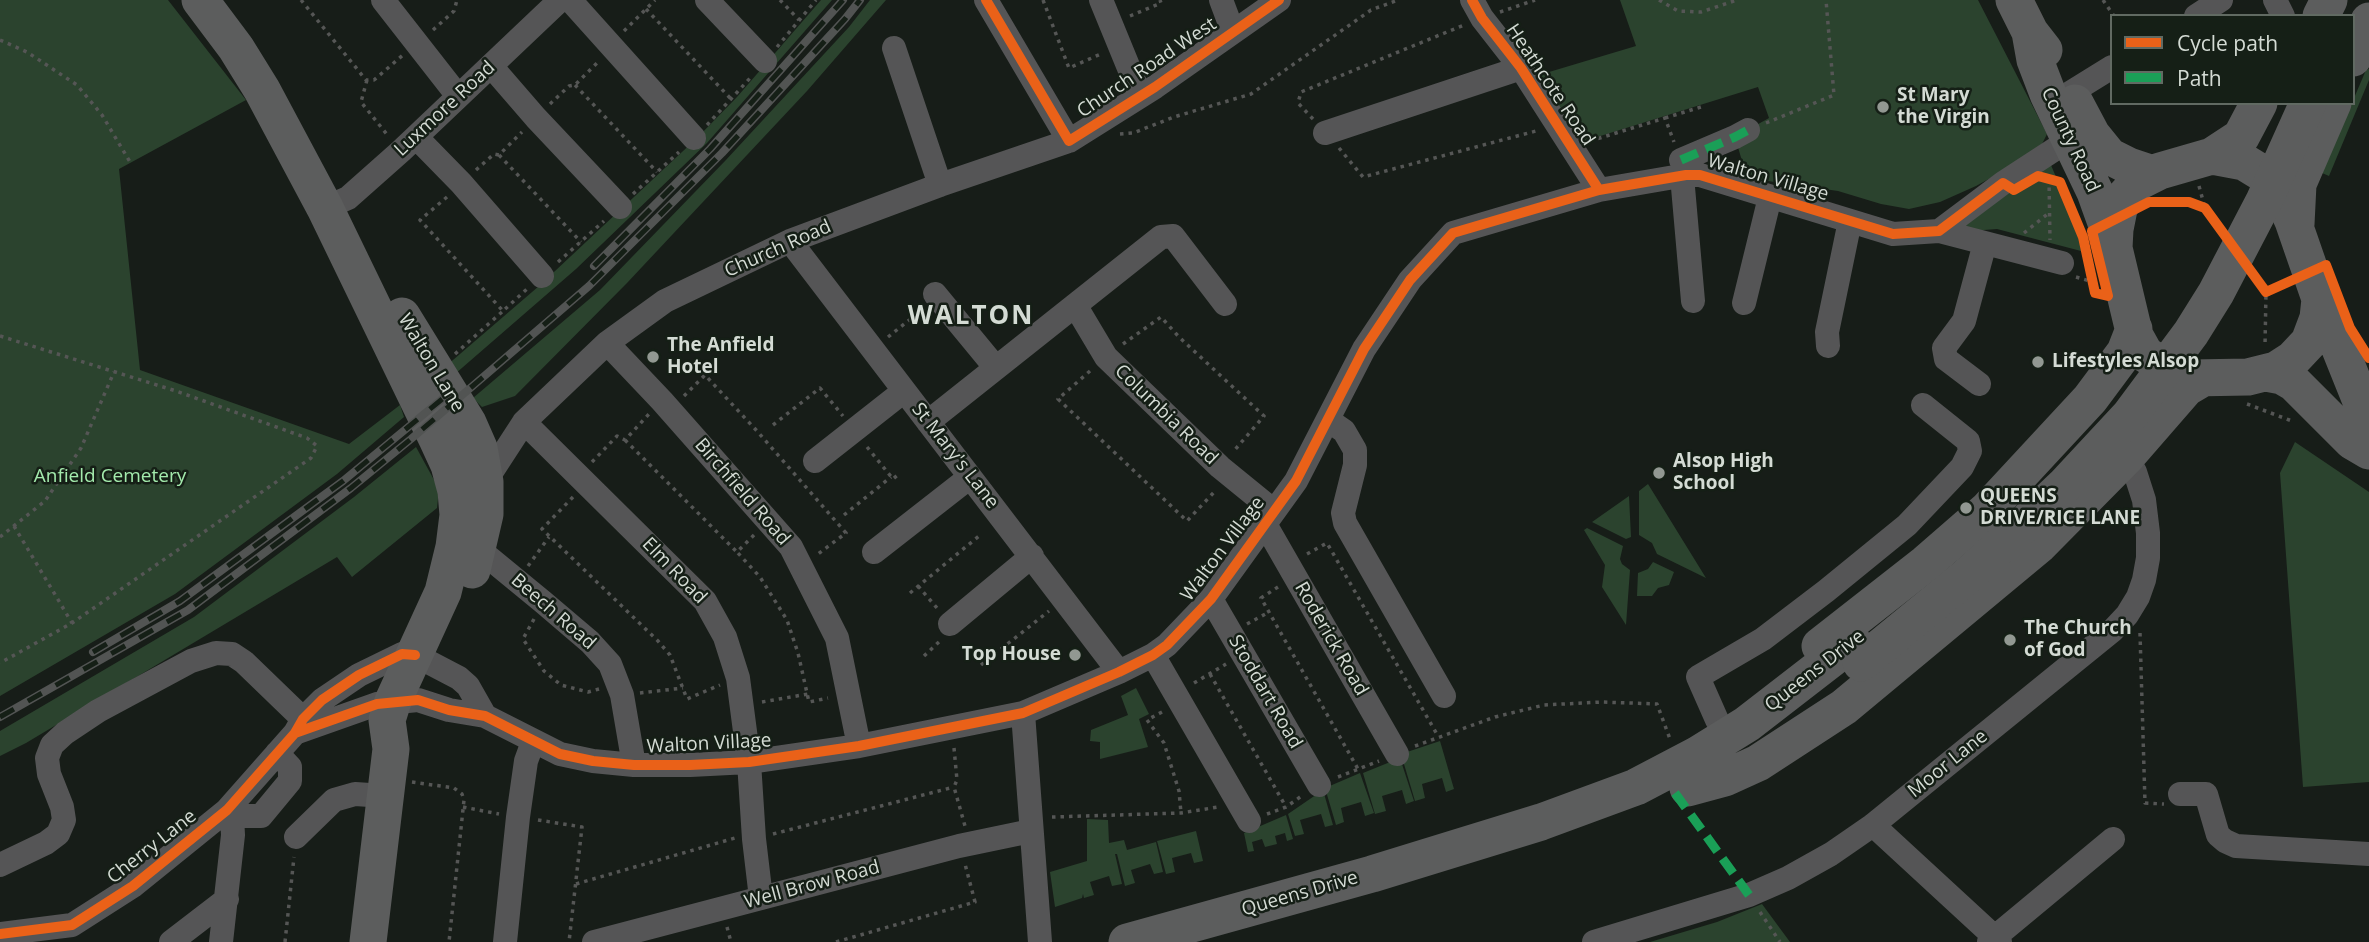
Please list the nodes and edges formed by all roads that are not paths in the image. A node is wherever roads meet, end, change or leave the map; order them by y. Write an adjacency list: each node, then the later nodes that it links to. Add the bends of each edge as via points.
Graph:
1 (200, 0): 43 (highway, Walton Lane, via 236,48)
2 (222, 0): 43 (highway, Walton Lane, via 275,76)
3 (383, 0): 26 (street)
4 (570, 0): 33 (street)
5 (707, 0): 20 (street)
6 (986, 0): 34 (street)
7 (1101, 0): 25 (street)
8 (1221, 0): 16 (street)
9 (1279, 0): 16 (street, Church Road West)
10 (2014, 0): 17 (highway, County Road)
11 (2221, 0): 15 (street)
12 (2353, 0): 18 (highway)
13 (548, 4): 21 (street, Luxmore Road)
14 (1477, 9): 22 (street, Heathcote Road)
15 (2199, 14)
16 (1233, 32): 25 (street, Church Road West)
17 (2030, 32): 24 (highway, County Road); 35 (highway, County Road, via 2039,71)
18 (2360, 34)
19 (894, 48): 40 (street)
20 (765, 61)
21 (491, 66): 26 (street, Luxmore Road); 44 (street)
22 (1521, 68): 32 (street); 41 (street, Heathcote Road)
23 (2110, 68): 24 (street)
24 (2070, 93): 39 (highway, County Road, via 2109,156)
25 (1140, 95): 34 (street, Church Road West)
26 (458, 96): 36 (street, Luxmore Road)
27 (2258, 105): 38 (highway, via 2241,137)
28 (2283, 105): 85 (highway, Queens Drive, via 2217,248 2134,374 2065,453)
29 (2307, 105): 85 (highway, Queens Drive, bridge, via 2216,293 2130,415 2064,486 1968,576)
30 (2332, 105): 46 (highway, via 2298,184)
31 (1748, 130): 37 (street)
32 (1325, 133)
33 (694, 138)
34 (1069, 141): 40 (street, Church Road)
35 (2069, 141): 47 (street); 50 (highway, County Road, via 2095,192)
36 (409, 144): 43 (street, Luxmore Road, via 348,198); 52 (street, via 461,183)
37 (1681, 168): 41 (street, Walton Village); 42 (street, Walton Village); 55 (street)
38 (2205, 168): 39 (highway, via 2185,163); 46 (highway, via 2244,162 2276,181)
39 (2153, 174): 50 (highway, via 2126,195 2119,209)
40 (940, 185): 48 (street, Church Road)
41 (1599, 190): 69 (street, Walton Village, via 1453,233 1410,280 1364,349)
42 (1770, 197): 45 (street, Walton Village); 56 (street)
43 (334, 204): 73 (highway, Walton Lane); 87 (highway, Walton Lane, via 449,465 456,491 456,537)
44 (620, 207)
45 (1850, 221): 47 (street, Walton Village, via 1893,234); 61 (street)
46 (2296, 228): 53 (highway)
47 (1939, 231): 49 (street)
48 (790, 241): 60 (street, Church Road, via 665,301); 66 (street, St Mary's Lane)
49 (1995, 246): 51 (street); 65 (street, via 1964,321 1944,348 1946,359)
50 (2115, 248): 59 (highway)
51 (2063, 267)
52 (542, 276)
53 (2305, 290): 62 (highway, via 2318,318 2309,342 2293,359); 70 (highway)
54 (934, 298): 63 (street)
55 (1693, 301)
56 (1744, 303)
57 (1226, 304): 58 (street, via 1173,236 1161,237)
58 (1075, 305): 63 (street); 79 (street, Columbia Road, via 1106,357)
59 (2134, 329): 64 (highway, via 2145,354 2155,362 2178,375); 67 (highway, via 2125,352)
60 (607, 343): 71 (street, Church Road); 96 (street, Birchfield Road, via 791,547 837,638)
61 (1828, 346)
62 (2265, 359): 64 (highway, via 2248,377); 74 (highway, via 2352,441)
63 (996, 368): 72 (street)
64 (2203, 378): 75 (highway, via 2186,388)
65 (1979, 384)
66 (904, 391): 72 (street, St Mary's Lane); 76 (street)
67 (2090, 400): 75 (highway, via 2102,429); 93 (highway, via 1987,510 1926,563 1844,629)
68 (1923, 405): 93 (street, via 1968,441 1970,451 1962,467 1907,525 1826,591 1763,639 1698,677)
69 (1328, 420): 79 (street, Walton Village, via 1296,481); 89 (street, via 1344,431 1355,450 1345,523)
70 (2369, 421)
71 (524, 422): 73 (street, Church Road, via 486,431); 78 (street, Church Road); 98 (street, Elm Road, via 705,601 725,637 738,678)
72 (928, 422): 77 (street, St Mary's Lane)
73 (468, 423): 78 (highway, Walton Lane, via 479,448)
74 (2369, 451)
75 (2126, 457): 102 (highway, via 2039,545 1844,706 1758,763); 108 (street, Moor Lane, via 2140,486 2148,558 2138,597 2127,615)
76 (815, 461)
77 (970, 477): 81 (street); 82 (street, St Mary's Lane)
78 (485, 482): 80 (highway, Walton Lane, via 485,514)
79 (1269, 517): 83 (street, Walton Village); 97 (street, Roderick Road, via 1292,570)
80 (477, 552): 87 (highway, Walton Lane, via 455,625); 99 (street, Beech Road, via 543,602 610,664 620,690)
81 (874, 552)
82 (1032, 556): 84 (street); 88 (street, St Mary's Lane)
83 (1211, 599): 86 (street, Walton Village); 101 (street, Stoddart Road)
84 (950, 624)
85 (1857, 652): 102 (highway, Queens Drive, via 1800,709); 104 (highway, Queens Drive, via 1697,755 1636,787)
86 (1153, 655): 88 (street, Walton Village); 105 (street)
87 (425, 660): 90 (highway, Walton Lane); 92 (street, via 468,686); 94 (street, Cherry Lane, via 402,654 359,675 322,700)
88 (1119, 672): 91 (street, Walton Village)
89 (1444, 696)
90 (406, 701): 92 (street, Walton Village); 94 (street, Cherry Lane); 100 (highway, Walton Lane, via 387,720)
91 (1023, 713): 96 (street, Walton Village); 107 (street)
92 (485, 716): 95 (street, Walton Village)
93 (1717, 720): 104 (highway)
94 (299, 726): 106 (street, Cherry Lane); 111 (street, via 232,654 216,653 191,662 98,711 52,745 47,758 49,774 64,820 58,834)
95 (533, 742): 99 (street, Walton Village, via 561,754); 120 (street, via 517,817)
96 (859, 747): 98 (street, Walton Village)
97 (1396, 754)
98 (749, 762): 99 (street, Walton Village); 112 (street, Elm Road)
99 (634, 765)
100 (394, 775): 106 (street, via 334,800 286,832); 119 (highway, Walton Lane)
101 (1319, 785)
102 (1688, 788): 124 (highway, Queens Drive, via 1554,839)
103 (2180, 794): 110 (street, via 2206,794 2218,835 2236,846)
104 (1575, 810): 123 (highway, Queens Drive, via 1371,874)
105 (1243, 812)
106 (231, 817): 113 (street); 114 (street, Cherry Lane, via 134,886)
107 (1030, 824): 112 (street, Well Brow Road); 122 (street)
108 (1873, 825): 116 (street); 125 (street, Moor Lane, via 1820,860 1749,895)
109 (2113, 839): 116 (street)
110 (2369, 854)
111 (0, 865)
112 (761, 898): 121 (street, Well Brow Road)
113 (227, 899): 117 (street); 118 (street)
114 (84, 931): 115 (street, Cherry Lane, via 72,925)
115 (13, 936)
116 (1994, 940)
117 (171, 942)
118 (221, 942)
119 (368, 942)
120 (506, 942)
121 (594, 942)
122 (1040, 942)
123 (1127, 942)
124 (1210, 942)
125 (1594, 942)

